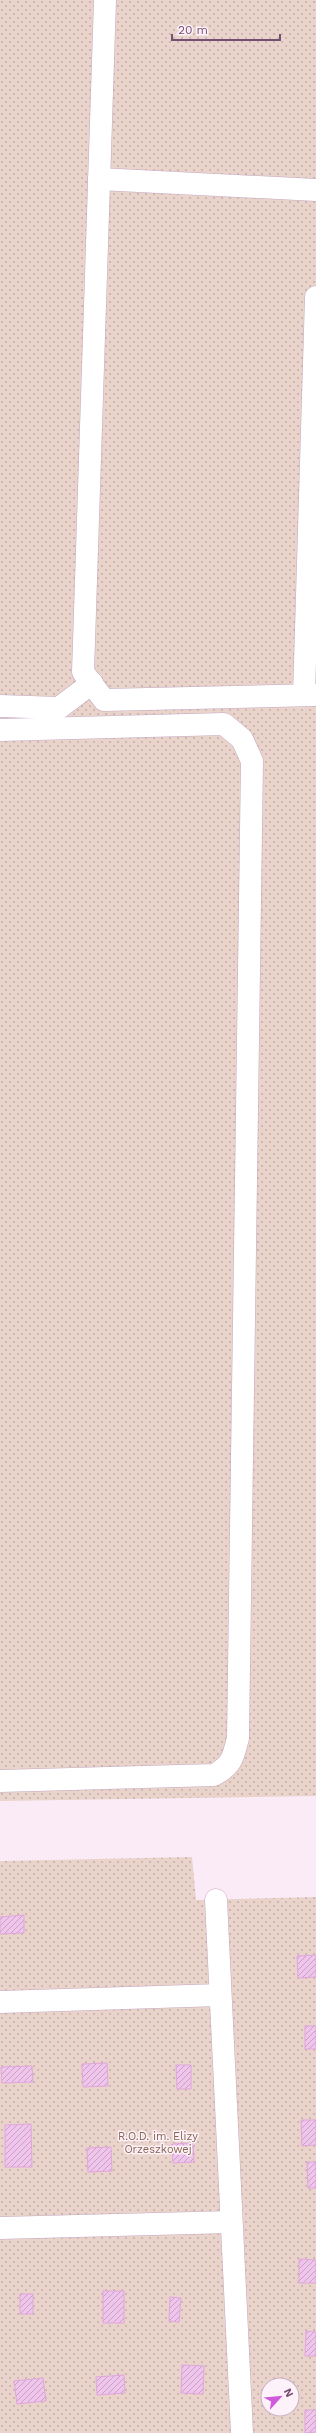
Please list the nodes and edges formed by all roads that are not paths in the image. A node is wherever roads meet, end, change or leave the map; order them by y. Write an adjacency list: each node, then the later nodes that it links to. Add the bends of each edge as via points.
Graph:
1 (105, 0): 2 (lane)
2 (99, 179): 3 (lane); 5 (lane, via 83,672)
3 (316, 190)
4 (316, 297): 6 (lane)
5 (92, 683): 6 (lane, via 104,700); 7 (lane, via 59,708)
6 (310, 695)
7 (0, 706)
8 (0, 730): 9 (lane, via 224,724 242,739 252,761 238,1738 233,1759 226,1768 214,1775)
9 (0, 1781)
10 (216, 1900): 11 (lane)
11 (220, 1994): 12 (lane); 13 (lane)
12 (0, 2002)
13 (231, 2222): 14 (lane); 15 (lane)
14 (0, 2228)
15 (242, 2433)

